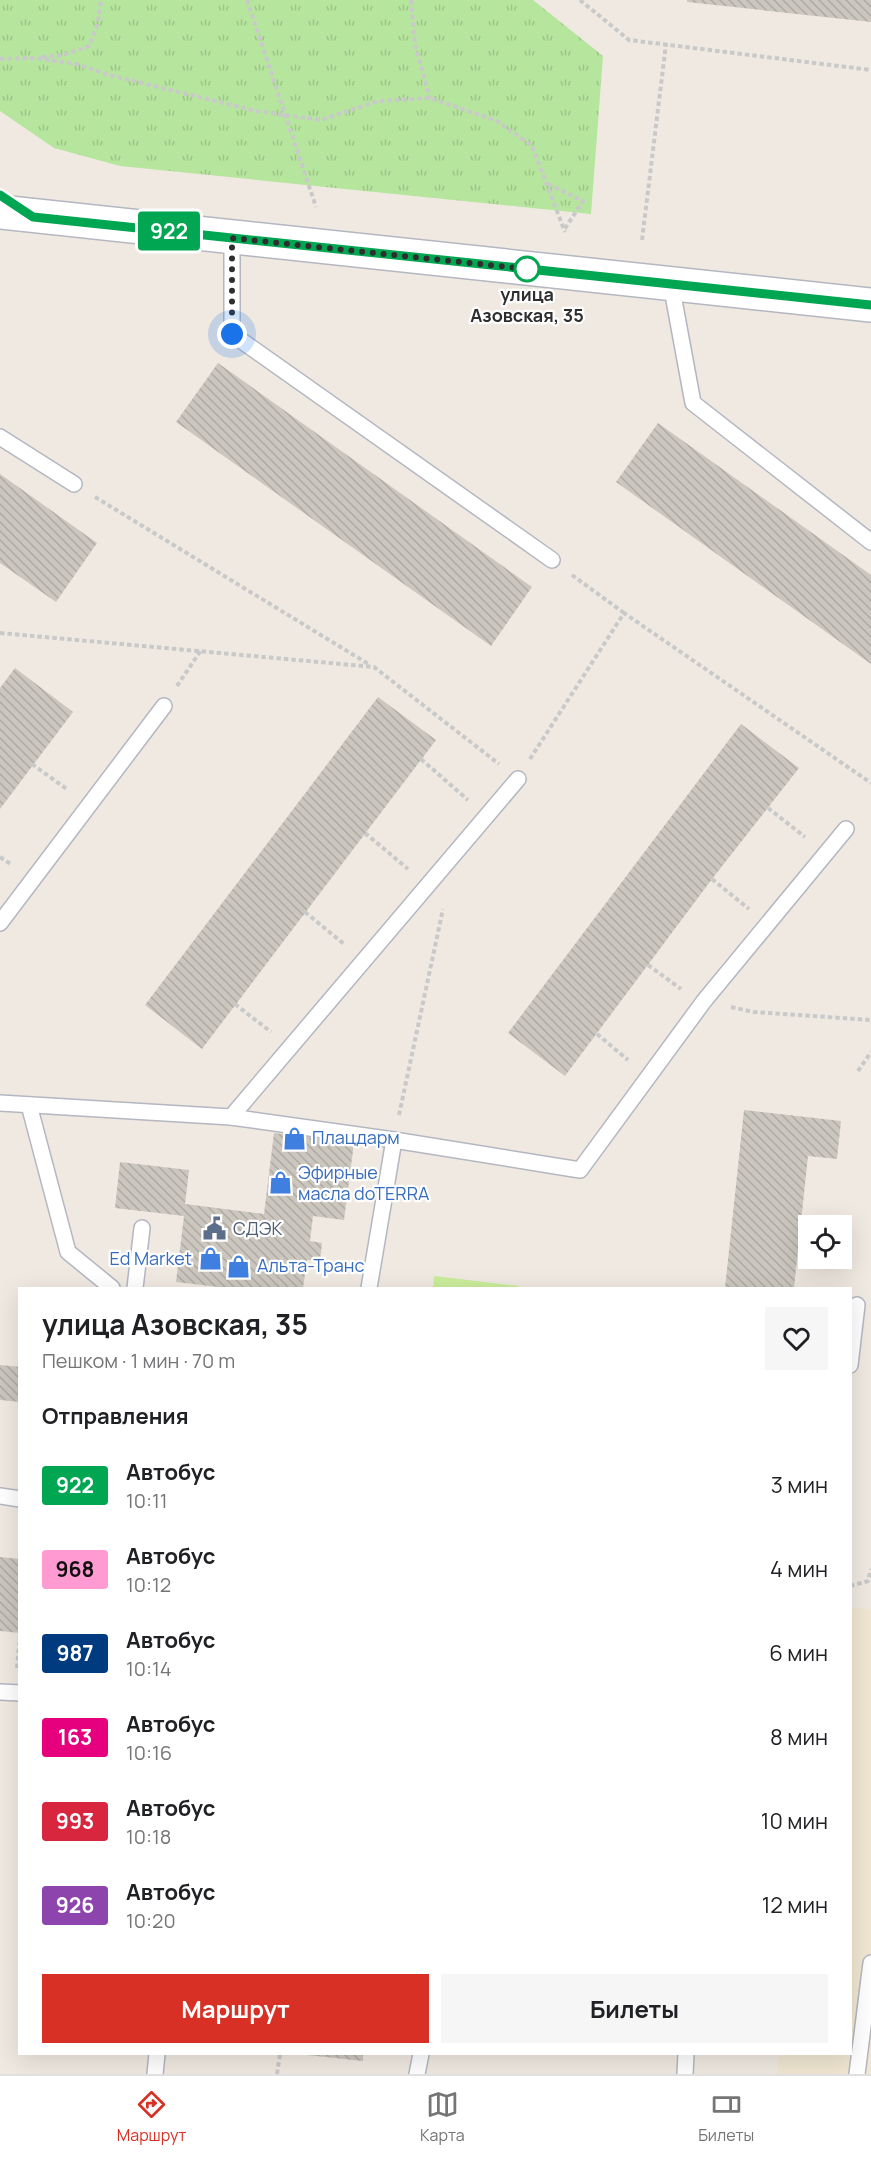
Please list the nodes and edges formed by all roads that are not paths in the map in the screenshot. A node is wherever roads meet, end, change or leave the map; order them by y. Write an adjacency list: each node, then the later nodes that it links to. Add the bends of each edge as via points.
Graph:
1 (0, 195): 3 (street)
2 (0, 212): 3 (street)
3 (33, 217): 4 (street)
4 (232, 238): 5 (street); 10 (lane, via 232,334)
5 (670, 284): 6 (street); 9 (lane, via 693,403)
6 (871, 305)
7 (0, 437): 8 (lane)
8 (74, 484)
9 (871, 542)
10 (552, 560)
11 (164, 706): 14 (lane)
12 (518, 778): 17 (lane)
13 (846, 829): 18 (lane, via 701,1005 580,1170)
14 (0, 923)
15 (0, 1103): 16 (lane)
16 (29, 1105): 17 (lane); 20 (lane, via 68,1252)
17 (231, 1117): 18 (lane)
18 (394, 1140): 22 (lane)
19 (142, 1228): 21 (lane)
20 (111, 1287)
21 (135, 1287)
22 (369, 1287)
23 (857, 1305): 24 (lane)
24 (852, 1348)
25 (0, 1496): 26 (lane)
26 (18, 1499)
27 (0, 1692): 28 (lane)
28 (18, 1694)
29 (871, 1963): 36 (lane)
30 (157, 2055): 33 (lane)
31 (421, 2055): 34 (lane)
32 (686, 2055): 35 (lane)
33 (155, 2074)
34 (417, 2074)
35 (685, 2074)
36 (857, 2074)

